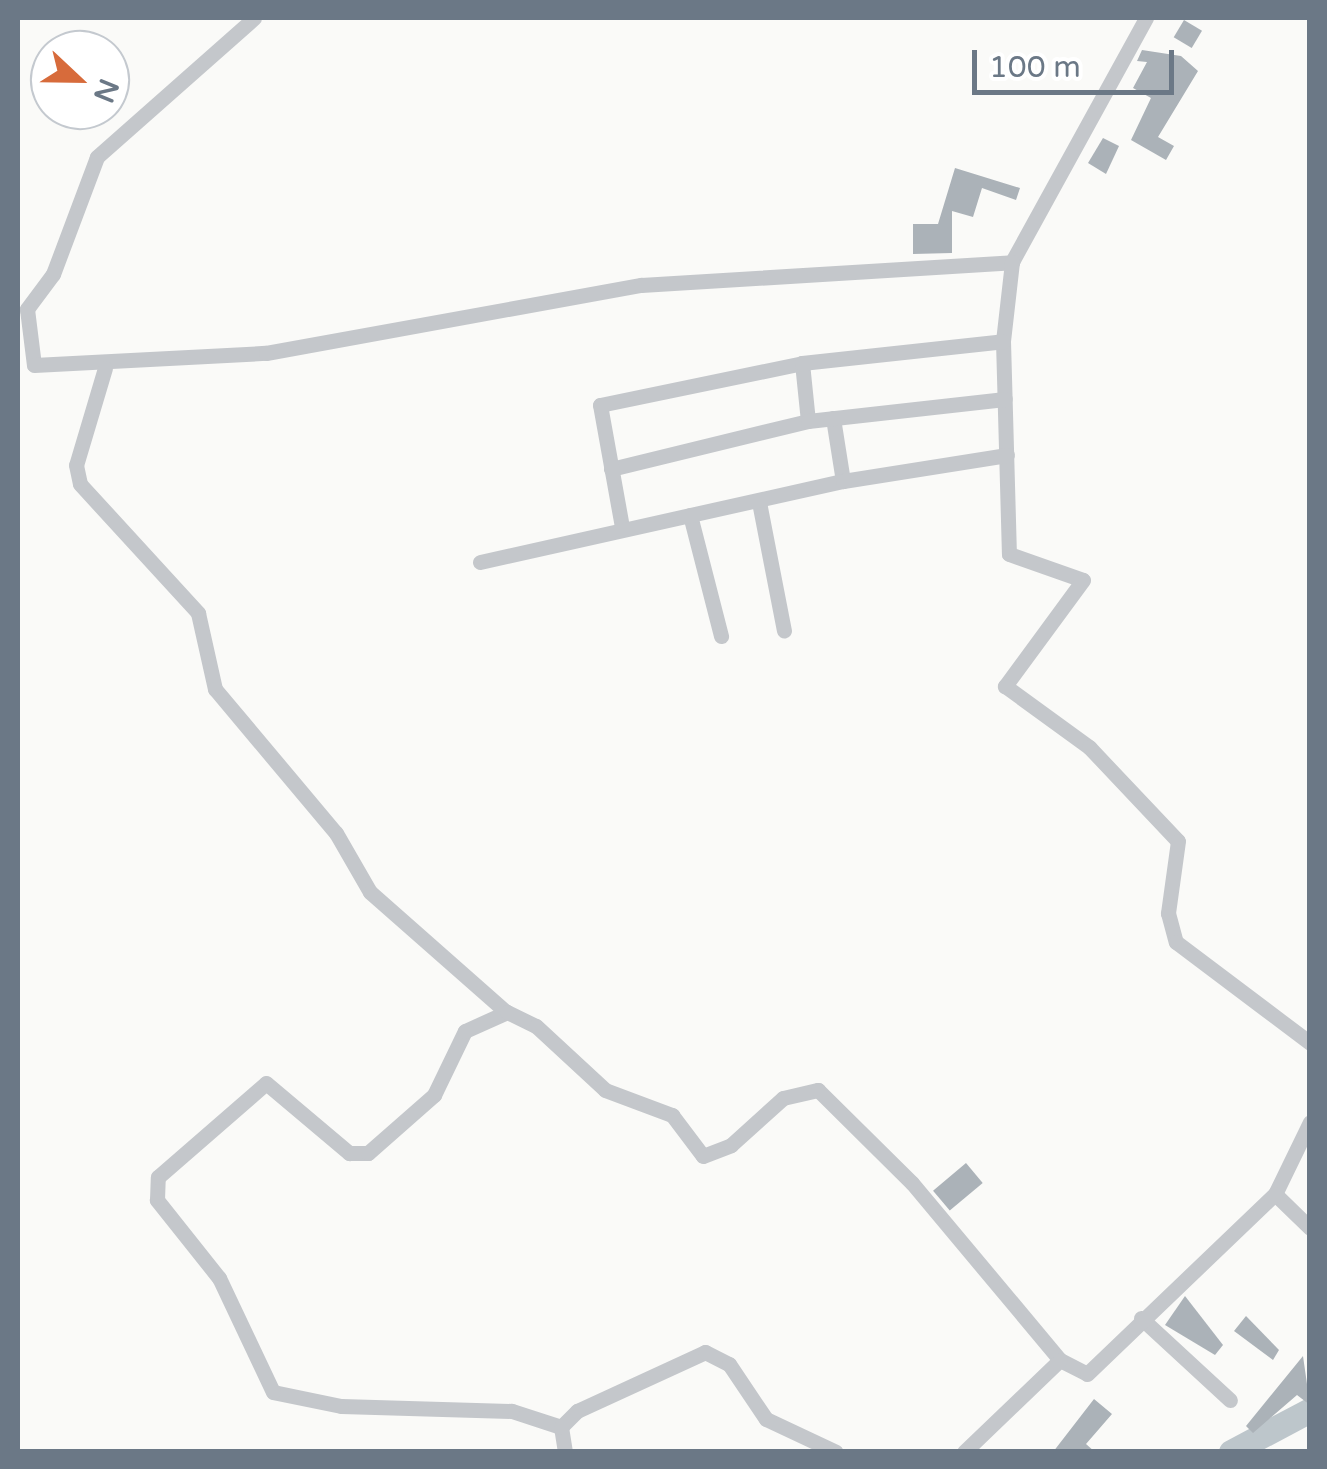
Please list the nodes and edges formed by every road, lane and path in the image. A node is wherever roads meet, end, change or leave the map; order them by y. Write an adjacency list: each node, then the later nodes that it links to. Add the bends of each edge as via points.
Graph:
1 (254, 18): 6 (street, via 97,157 53,274 27,309 34,365)
2 (1146, 18): 3 (street)
3 (1012, 262): 4 (street); 6 (street, via 641,285 266,353)
4 (1004, 341): 5 (street); 7 (street)
5 (802, 363): 9 (street); 11 (street, via 600,405)
6 (105, 368): 19 (street, via 76,466 80,484 198,612 215,689 336,834 383,907)
7 (1005, 399): 8 (street); 10 (street)
8 (833, 418): 9 (street); 12 (street)
9 (808, 421): 11 (street)
10 (1006, 455): 12 (street); 20 (street, via 1011,559 1071,569 1083,580 1007,691 1089,747 1178,841 1168,913 1176,942)
11 (610, 468): 15 (street)
12 (843, 481): 13 (street)
13 (758, 502): 14 (street); 17 (street)
14 (690, 516): 15 (street); 18 (street)
15 (622, 528): 16 (street)
16 (480, 562)
17 (784, 632)
18 (721, 636)
19 (507, 1012): 25 (street, via 536,1026 604,1090 672,1115 703,1156 731,1145 783,1098 818,1090 903,1173); 27 (street, via 465,1031 434,1095 368,1152 348,1154 266,1083 158,1177 153,1191 219,1278 273,1392 341,1406 512,1411)
20 (1310, 1042)
21 (1310, 1122): 22 (street)
22 (1276, 1194): 23 (street); 24 (street)
23 (1310, 1228)
24 (1141, 1318): 25 (street, via 1096,1371 1078,1374); 26 (street)
25 (1060, 1360): 30 (street)
26 (1230, 1400)
27 (561, 1427): 28 (street); 29 (street, via 630,1383 714,1352 766,1419)
28 (565, 1452)
29 (836, 1452)
30 (964, 1452)

